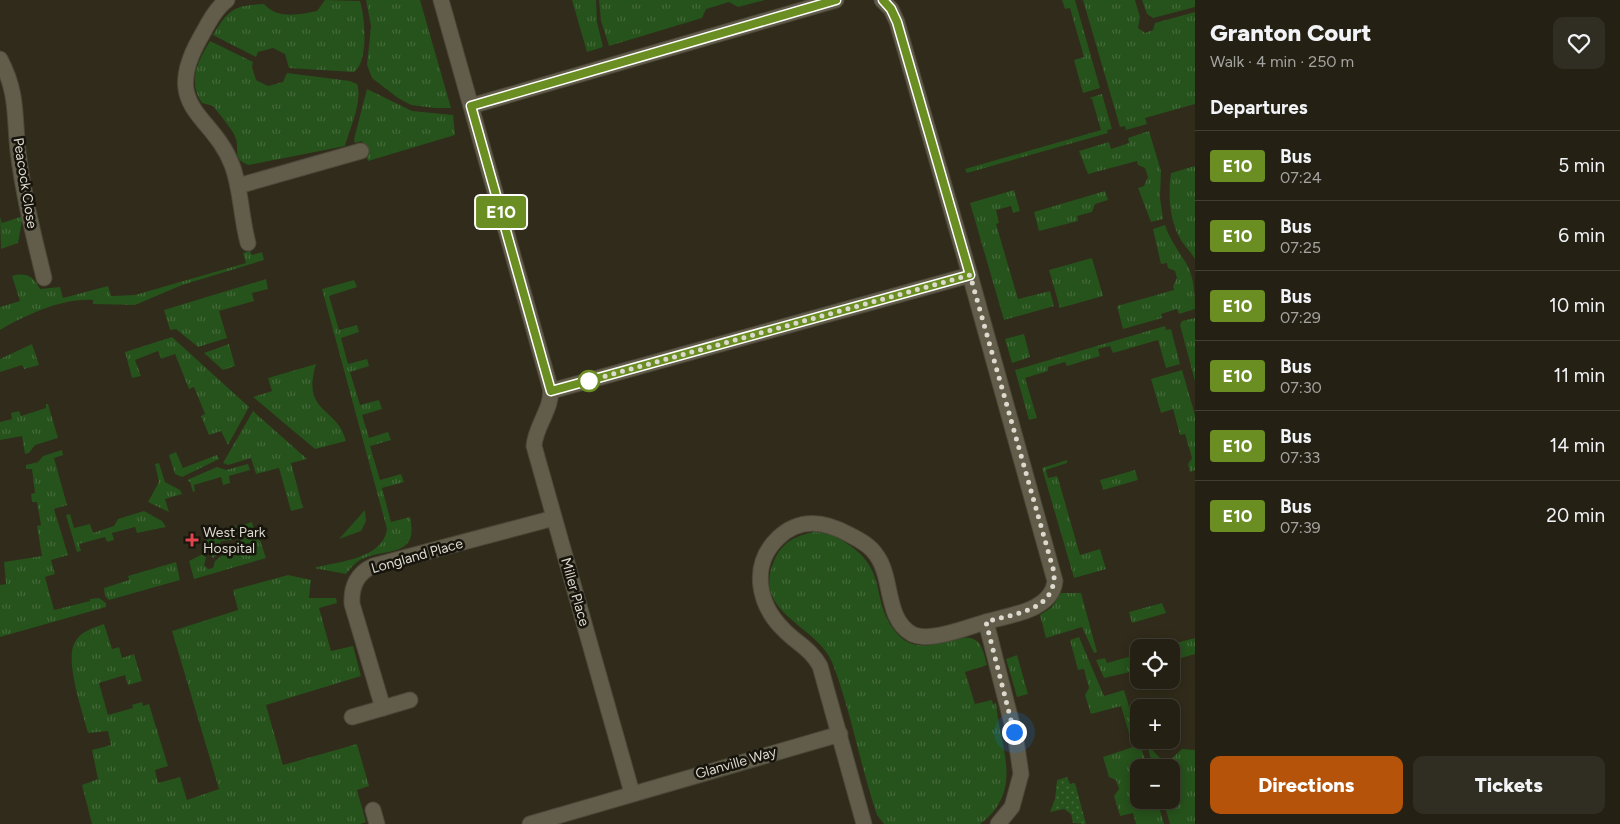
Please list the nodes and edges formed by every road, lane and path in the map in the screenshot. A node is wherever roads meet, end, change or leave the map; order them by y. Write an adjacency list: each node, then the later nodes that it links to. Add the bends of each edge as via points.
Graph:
1 (227, 0): 9 (street, via 210,19 191,55 186,85 196,115 228,156)
2 (442, 0): 7 (street)
3 (836, 0): 5 (street)
4 (882, 0): 11 (street, via 897,22)
5 (800, 5): 7 (street)
6 (0, 59): 12 (street, Peacock Close, via 15,102 18,151)
7 (471, 106): 13 (street)
8 (361, 151): 9 (street)
9 (238, 186): 10 (street)
10 (248, 243)
11 (970, 275): 13 (street); 15 (street, via 1055,581 1052,594 1042,603)
12 (44, 278)
13 (551, 391): 14 (street, Miller Place, via 534,446)
14 (554, 518): 17 (street, Longland Place, via 373,566 359,576 353,586 352,604); 20 (street, Miller Place)
15 (986, 622): 19 (street, via 928,637 914,634 898,619 881,564 871,549 827,524 807,523 788,529 765,556 760,577 762,594 775,621 816,658); 23 (street, via 1020,768 1015,798)
16 (410, 700): 17 (street)
17 (383, 708): 18 (street)
18 (352, 717)
19 (840, 734): 20 (street, Glanville Way); 22 (street)
20 (632, 793): 21 (street, Glanville Way)
21 (530, 824)
22 (864, 824)
23 (998, 824)

